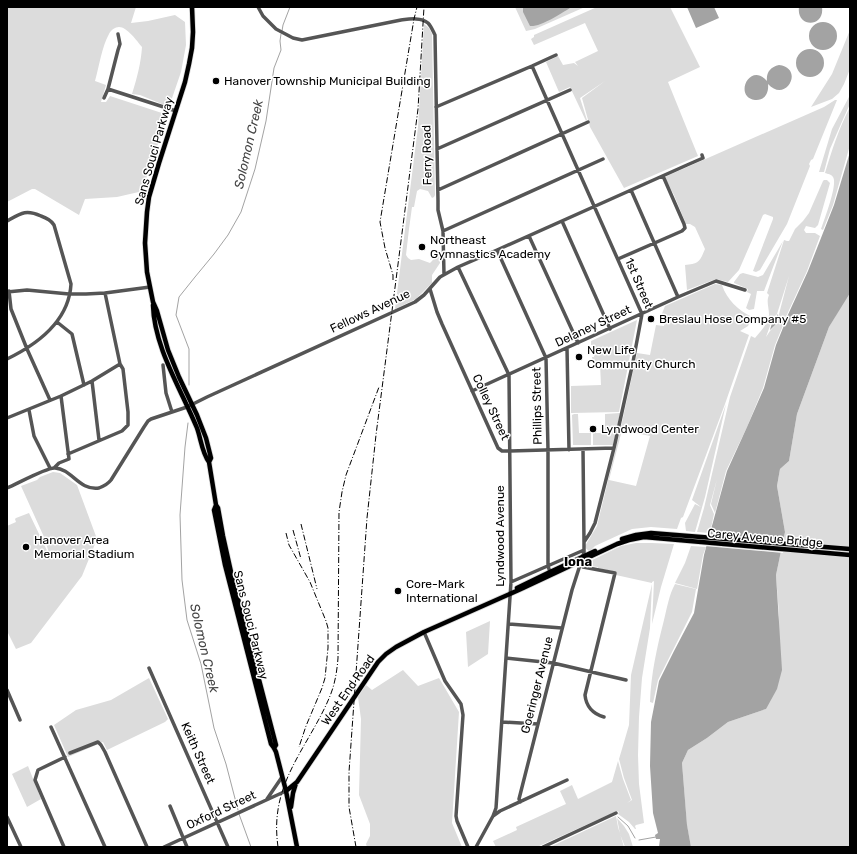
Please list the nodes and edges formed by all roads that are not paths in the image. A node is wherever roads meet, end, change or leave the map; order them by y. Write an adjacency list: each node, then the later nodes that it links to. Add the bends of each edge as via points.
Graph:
1 (192, 7): 11 (main road, Sans Souci Parkway, via 192,48)
2 (258, 7): 10 (street, Ferry Road, via 263,16 276,28 302,40 401,20 424,20 435,35)
3 (118, 34): 6 (street, via 120,44)
4 (556, 54): 5 (street)
5 (532, 66): 9 (street, 1st Street); 10 (street)
6 (108, 89): 8 (street); 11 (street)
7 (570, 90): 9 (street)
8 (104, 98)
9 (547, 100): 13 (street, 1st Street); 14 (street)
10 (436, 107): 14 (street, Ferry Road)
11 (176, 112): 31 (main road, Sans Souci Parkway, via 149,197 145,243)
12 (588, 122): 13 (street)
13 (562, 134): 17 (street, 1st Street); 19 (street)
14 (437, 149): 19 (street, Ferry Road)
15 (702, 156): 18 (street, Fellows Avenue)
16 (603, 159): 17 (street)
17 (578, 170): 21 (street, 1st Street); 24 (street)
18 (663, 176): 20 (street, Fellows Avenue); 26 (street, via 685,228)
19 (438, 190): 24 (street, Ferry Road, via 438,210)
20 (631, 190): 21 (street, Fellows Avenue); 26 (street)
21 (594, 207): 23 (street, Fellows Avenue); 28 (street, 1st Street)
22 (7, 221): 35 (street, via 24,212 34,212 52,222 71,284)
23 (562, 221): 25 (street, Fellows Avenue); 41 (street)
24 (443, 231): 30 (street, Ferry Road)
25 (530, 236): 27 (street, Fellows Avenue); 42 (street)
26 (654, 243): 28 (street); 37 (street)
27 (497, 250): 29 (street, Fellows Avenue); 45 (street, Phillips Street)
28 (618, 259): 39 (street, 1st Street)
29 (458, 266): 30 (street, Fellows Avenue); 49 (street, Lyndwood Avenue)
30 (444, 274): 32 (street, Fellows Avenue)
31 (150, 287): 36 (street); 38 (main road, Sans Souci Parkway)
32 (430, 289): 52 (street, Colley Street, via 437,312); 55 (street, Fellows Avenue, via 415,302)
33 (745, 290): 37 (street, Delaney Street, via 716,281)
34 (8, 291): 35 (street); 43 (street, via 11,309)
35 (69, 294): 36 (street); 40 (street)
36 (105, 294): 47 (street)
37 (678, 297): 39 (street, Delaney Street)
38 (153, 302): 55 (main road, Sans Souci Parkway, via 174,364); 56 (main road, Sans Souci Parkway, via 159,339 166,361)
39 (642, 314): 41 (street, Delaney Street); 62 (street, 1st Street)
40 (57, 322): 43 (street, via 44,336); 51 (street, via 72,334)
41 (610, 329): 42 (street, Delaney Street)
42 (578, 343): 44 (street, Delaney Street)
43 (27, 348): 46 (street); 54 (street)
44 (567, 348): 45 (street, Delaney Street); 65 (street)
45 (546, 358): 49 (street, Delaney Street); 64 (street, Phillips Street)
46 (7, 359)
47 (120, 364): 50 (street); 61 (street, via 128,426)
48 (163, 365): 58 (street, via 166,393)
49 (509, 375): 52 (street, Delaney Street); 66 (street, Lyndwood Avenue)
50 (92, 381): 51 (street); 61 (street)
51 (84, 385): 53 (street)
52 (472, 392): 66 (street, Colley Street, via 498,448)
53 (61, 396): 54 (street); 67 (street)
54 (50, 400): 57 (street)
55 (192, 405): 56 (street, Fellows Avenue); 68 (main road, Sans Souci Parkway, via 208,445 211,458)
56 (187, 407): 58 (street, Fellows Avenue); 68 (main road, Sans Souci Parkway)
57 (29, 410): 60 (street); 69 (street, via 34,436)
58 (172, 412): 69 (street, Fellows Avenue, via 148,421 106,485 96,488 85,487 64,471)
59 (7, 413): 60 (street)
60 (8, 418)
61 (99, 440): 67 (street)
62 (614, 448): 63 (street, Colley Street); 72 (street, 1st Street, via 595,523)
63 (583, 449): 65 (street, Colley Street); 72 (street, Goeringer Avenue)
64 (548, 450): 65 (street, Colley Street); 66 (street, Colley Street); 78 (street, Phillips Street)
65 (568, 450)
66 (510, 451): 83 (street, Lyndwood Avenue)
67 (68, 454): 69 (street, via 69,459)
68 (209, 462): 101 (main road, Sans Souci Parkway, via 216,505 214,510 226,568 271,744)
69 (52, 468): 70 (street)
70 (7, 488)
71 (679, 538): 73 (main road, Carey Avenue Bridge); 75 (main road, West End Road, via 652,533 636,534); 76 (main road, Carey Avenue Bridge); 77 (main road, West End Road, via 637,538)
72 (584, 542): 74 (street, Goeringer Avenue)
73 (850, 549)
74 (584, 550): 75 (street); 77 (street, Goeringer Avenue); 78 (street)
75 (592, 553): 77 (main road, West End Road)
76 (850, 555)
77 (582, 559): 79 (main road, West End Road); 81 (main road, West End Road); 82 (street, Goeringer Avenue)
78 (548, 566): 81 (street, Phillips Street); 83 (street)
79 (570, 566): 82 (street); 84 (main road, West End Road)
80 (583, 567): 91 (street, via 615,573)
81 (550, 572): 84 (main road, West End Road)
82 (577, 573): 86 (street, Goeringer Avenue)
83 (511, 582): 84 (street, Lyndwood Avenue)
84 (511, 593): 85 (street, Lyndwood Avenue); 87 (main road, West End Road)
85 (509, 624): 86 (street); 88 (street, Lyndwood Avenue)
86 (562, 628): 89 (street, Goeringer Avenue)
87 (424, 632): 103 (main road, West End Road, via 396,647 378,662); 122 (street, via 445,681 461,704 464,715 456,816)
88 (506, 658): 89 (street); 96 (street, Lyndwood Avenue)
89 (553, 663): 91 (street); 97 (street, Goeringer Avenue)
90 (149, 668): 112 (street, Keith Street)
91 (590, 672): 92 (street); 94 (street, via 585,698 591,709)
92 (626, 680)
93 (7, 692): 95 (street)
94 (604, 717)
95 (20, 720)
96 (502, 722): 97 (street); 109 (street, Lyndwood Avenue, via 496,808)
97 (538, 724): 106 (street, Goeringer Avenue)
98 (51, 727): 100 (street)
99 (70, 753): 117 (street, via 98,742 101,745)
100 (65, 757): 115 (street, via 38,770 35,780); 116 (street)
101 (282, 777): 104 (main road, Sans Souci Parkway); 105 (street)
102 (567, 780): 106 (street)
103 (297, 782): 104 (main road, West End Road); 111 (main road, via 291,803)
104 (286, 791): 105 (street, Oxford Street); 111 (main road, Sans Souci Parkway)
105 (267, 799): 112 (street, Oxford Street)
106 (520, 802): 109 (street)
107 (170, 806): 113 (street)
108 (616, 813): 124 (street)
109 (493, 816): 123 (street)
110 (7, 817): 114 (street)
111 (291, 817): 121 (main road, Sans Souci Parkway)
112 (218, 823): 113 (street, Oxford Street); 120 (street, Keith Street)
113 (184, 838): 118 (street, Oxford Street); 119 (street)
114 (20, 847)
115 (64, 847)
116 (105, 847)
117 (147, 847)
118 (164, 847)
119 (188, 847)
120 (228, 847)
121 (297, 847)
122 (468, 847)
123 (476, 847)
124 (543, 847)

